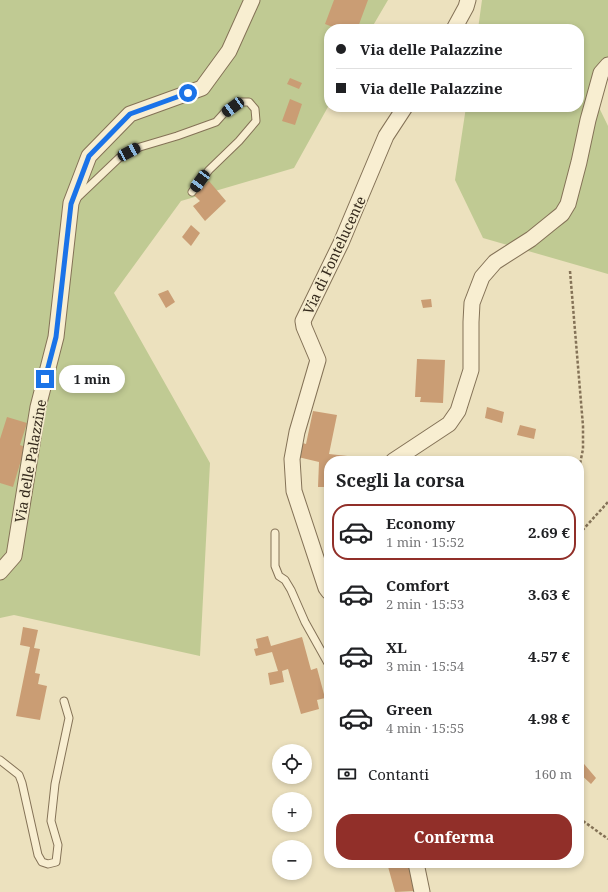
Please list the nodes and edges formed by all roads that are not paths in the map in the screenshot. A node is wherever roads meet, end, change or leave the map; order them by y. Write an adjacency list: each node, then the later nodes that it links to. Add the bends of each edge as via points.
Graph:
1 (252, 0): 7 (street, Via delle Palazzine, via 229,51 202,88 130,114 89,156)
2 (468, 0): 3 (street)
3 (456, 24)
4 (608, 65): 8 (street, via 601,73 568,204 562,214 526,242 494,262 482,277 472,303 471,370 458,411 449,424)
5 (402, 112): 11 (street, Via di Fontelucente, via 386,136 341,243 303,321 318,360 297,432 292,459 294,491)
6 (192, 192): 7 (lane, via 209,170 256,121 255,109 249,102 240,102 216,122 140,147 119,158)
7 (71, 204): 10 (street, Via delle Palazzine, via 56,337 38,407 14,556)
8 (401, 456)
9 (275, 533): 12 (lane, via 274,566 291,590)
10 (0, 572)
11 (324, 582)
12 (324, 656)
13 (64, 701): 14 (lane, via 69,718 55,784 51,821 58,845 56,862 42,862 38,855 19,775)
14 (0, 760)
15 (417, 868): 16 (street)
16 (422, 892)

